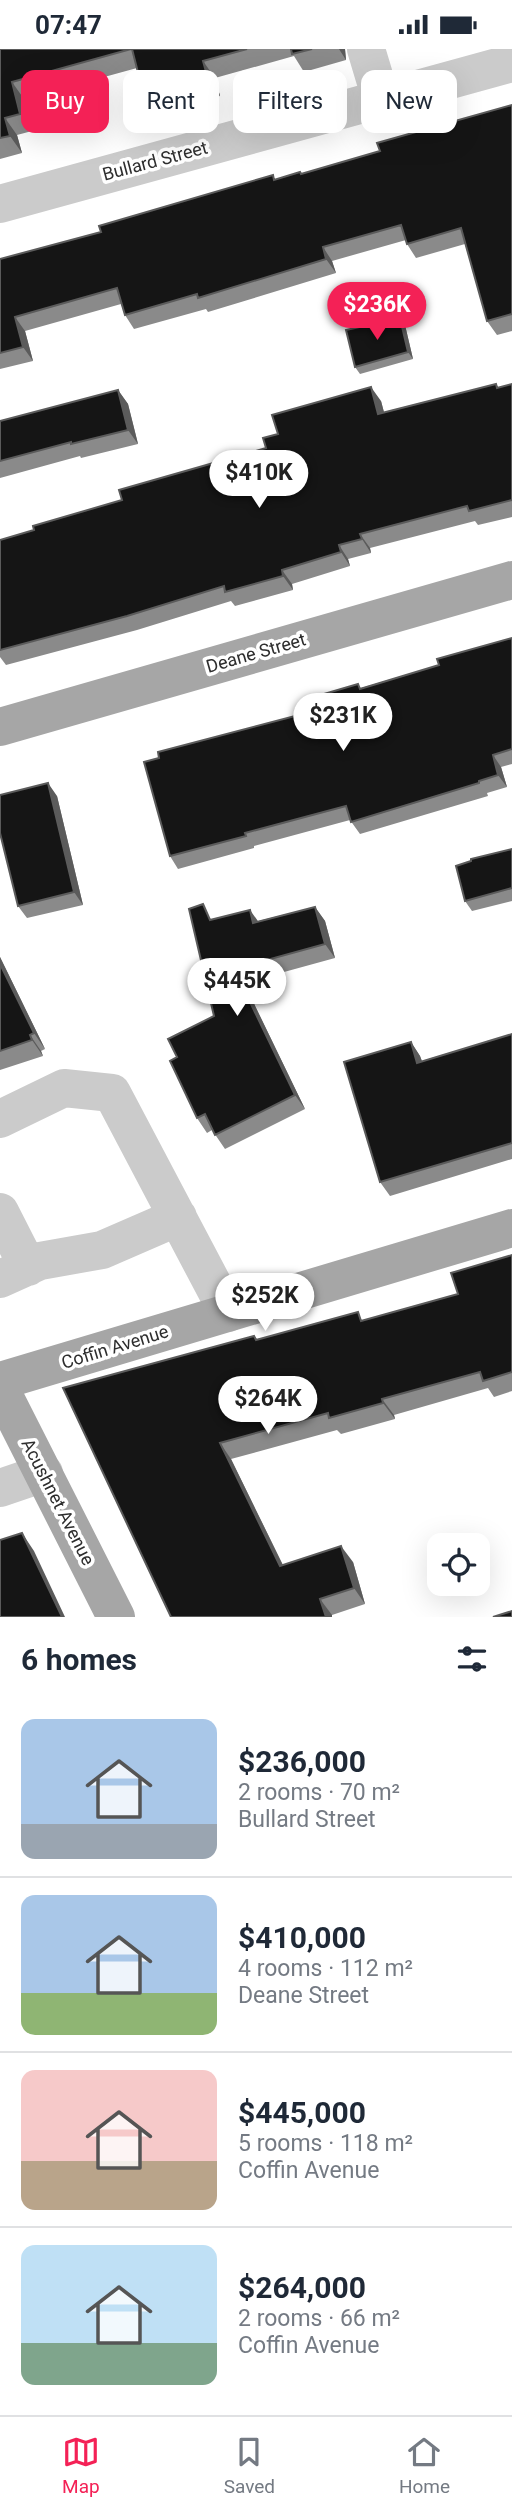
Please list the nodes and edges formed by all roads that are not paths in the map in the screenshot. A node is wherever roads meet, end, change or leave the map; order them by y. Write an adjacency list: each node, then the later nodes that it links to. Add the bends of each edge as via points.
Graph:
1 (366, 49): 3 (street)
2 (512, 63): 4 (street, Bullard Street)
3 (372, 70)
4 (457, 78)
5 (361, 105): 6 (street, Bullard Street)
6 (0, 204)
7 (512, 580): 8 (main road, Deane Street)
8 (0, 727)
9 (0, 1119): 11 (street, via 64,1088 112,1093)
10 (0, 1212): 13 (street)
11 (178, 1217): 13 (street, via 102,1250 40,1261); 14 (street)
12 (512, 1227): 14 (main road, Coffin Avenue)
13 (14, 1273)
14 (228, 1313): 15 (main road, Coffin Avenue)
15 (0, 1381)
16 (0, 1388): 17 (main road, Acushnet Avenue)
17 (44, 1473): 18 (street); 19 (main road, Acushnet Avenue)
18 (0, 1488)
19 (116, 1617)

